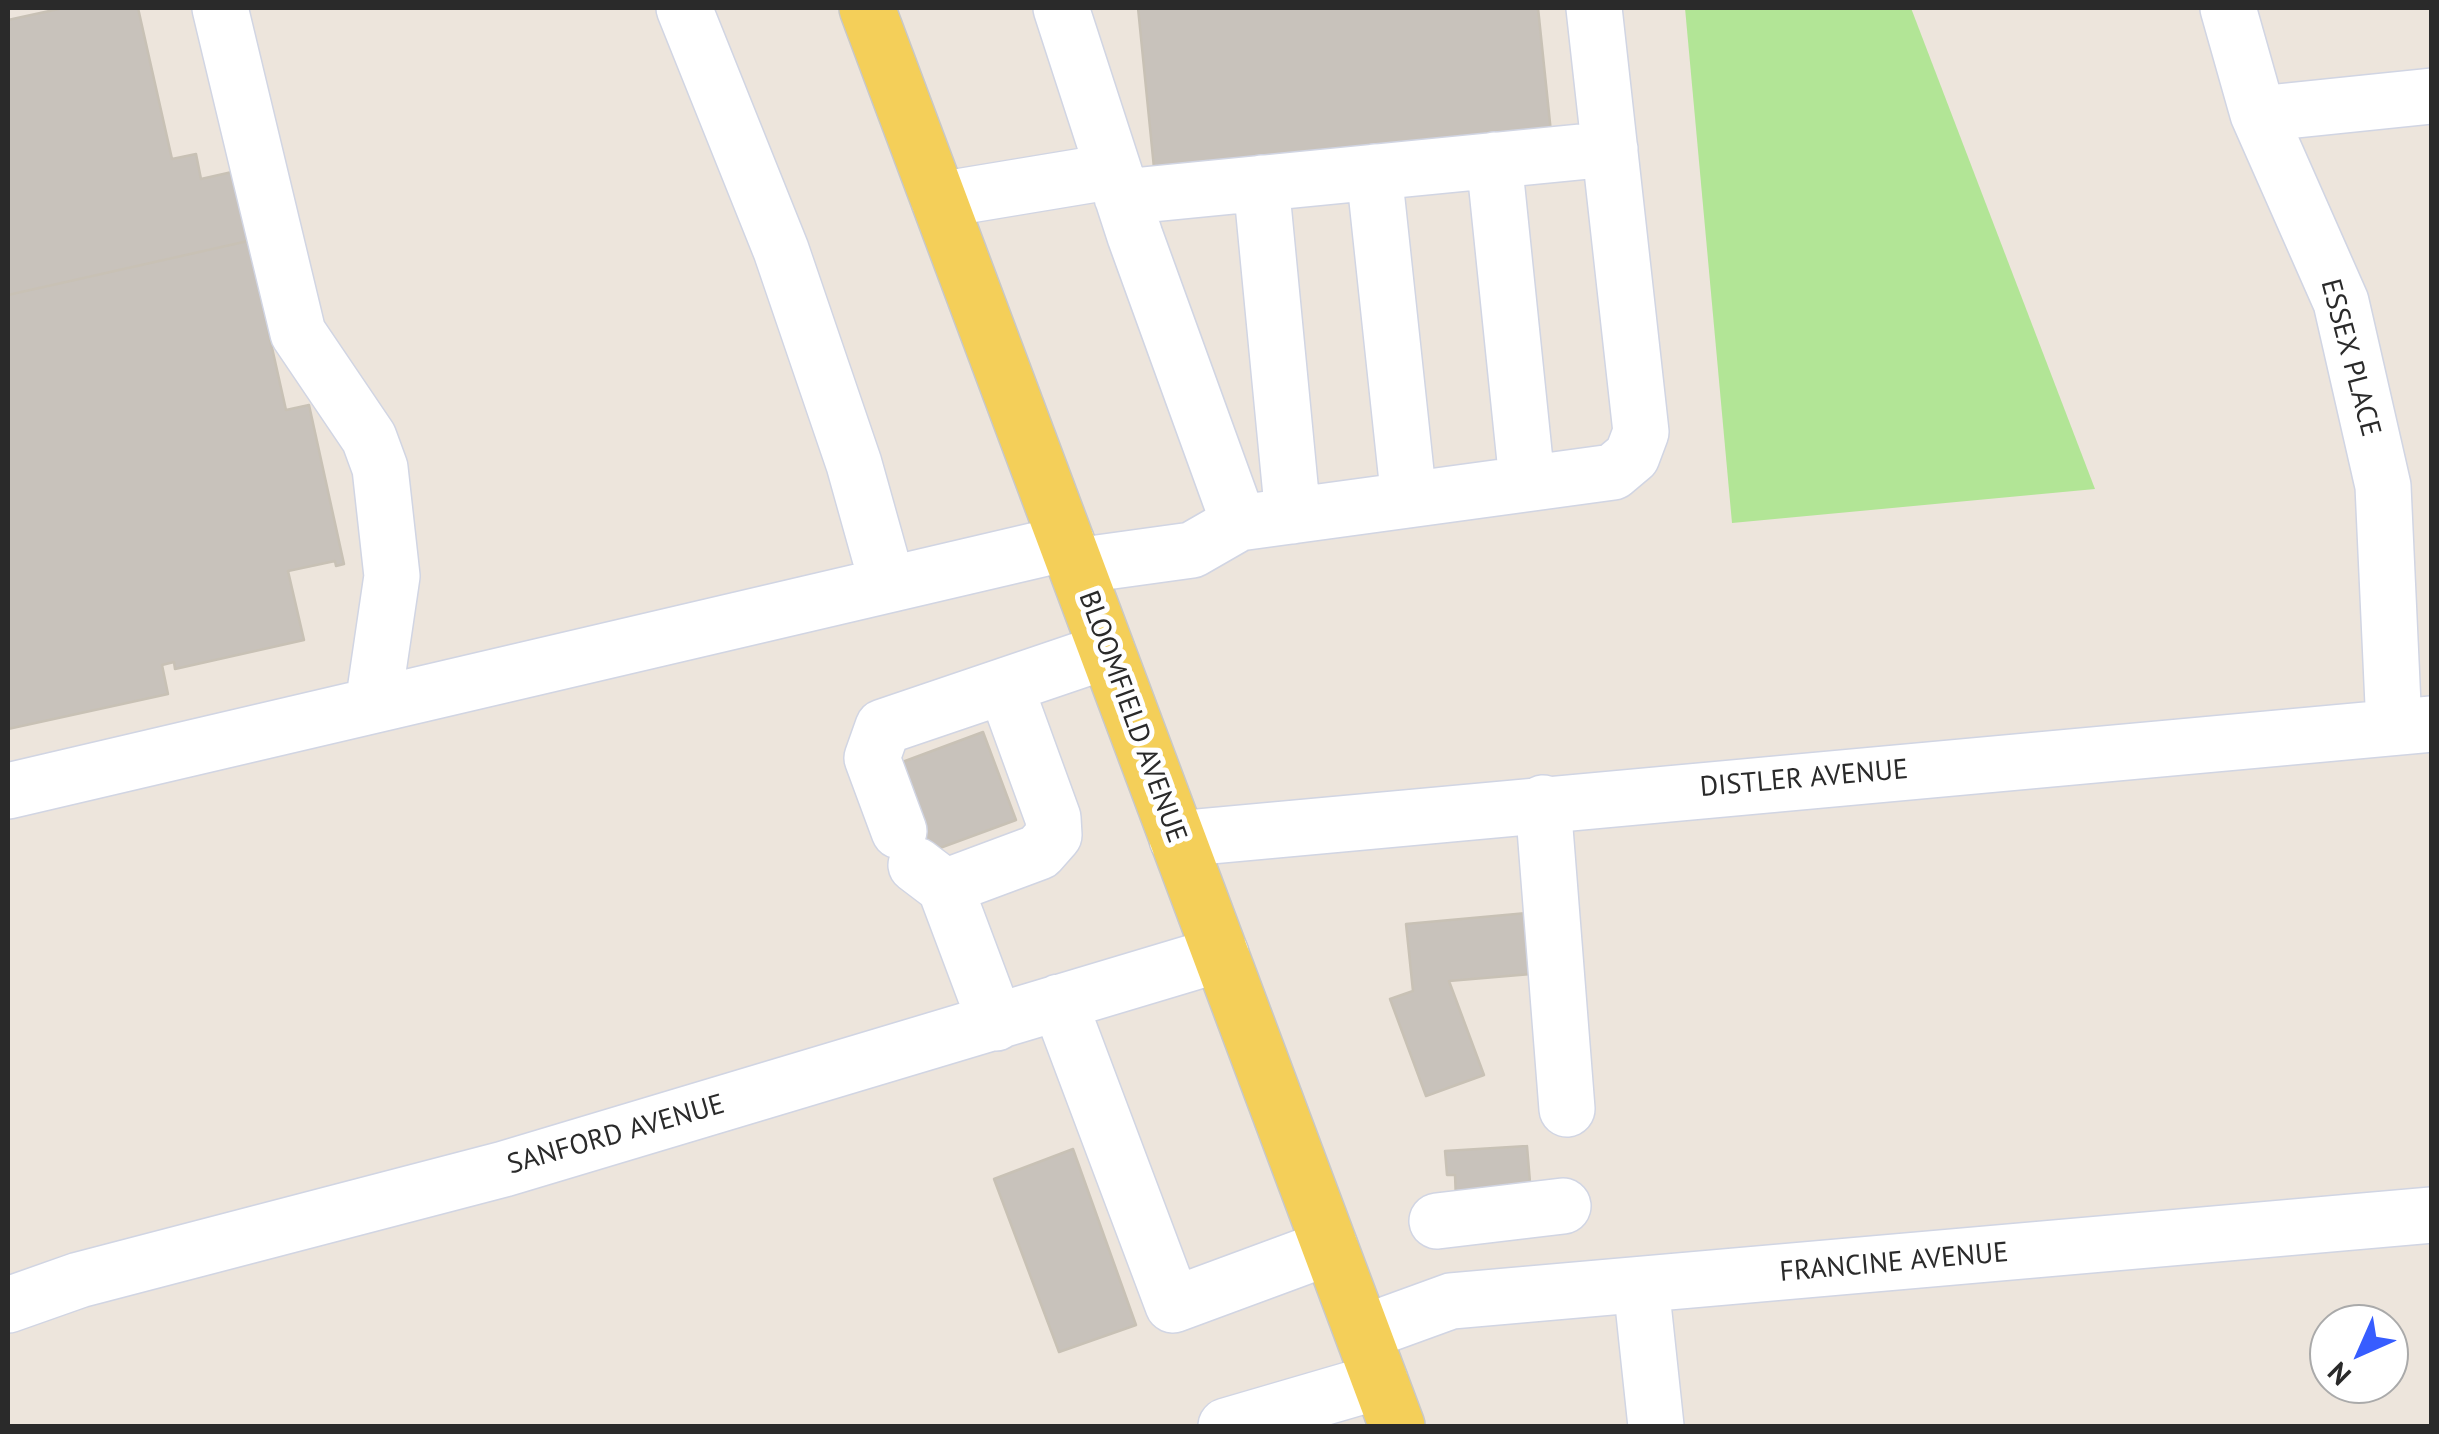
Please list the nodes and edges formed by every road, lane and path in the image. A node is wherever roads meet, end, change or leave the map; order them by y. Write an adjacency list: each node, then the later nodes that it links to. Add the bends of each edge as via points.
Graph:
1 (220, 8): 23 (street, via 298,333 369,438 380,468 392,576)
2 (684, 8): 20 (street, via 781,250)
3 (867, 8): 14 (main road, BLOOMFIELD AVENUE)
4 (1062, 8): 12 (street)
5 (1594, 8): 9 (street)
6 (2228, 8): 8 (street, ESSEX PLACE)
7 (2432, 96): 8 (street)
8 (2258, 114): 24 (street, ESSEX PLACE, via 2341,302 2382,486)
9 (1610, 149): 10 (street); 15 (street, via 1641,432 1632,456 1613,472)
10 (1494, 160): 11 (street); 15 (street)
11 (1374, 172): 13 (street); 16 (street)
12 (1118, 184): 13 (street); 14 (street); 18 (street)
13 (1261, 184): 17 (street)
14 (939, 200): 19 (main road, BLOOMFIELD AVENUE)
15 (1527, 481): 16 (street)
16 (1409, 500): 17 (street)
17 (1293, 516): 18 (street)
18 (1239, 522): 19 (street, via 1192,550)
19 (1071, 554): 20 (street); 21 (main road, BLOOMFIELD AVENUE)
20 (887, 582): 23 (street)
21 (1107, 650): 22 (street); 27 (main road, BLOOMFIELD AVENUE)
22 (1005, 686): 28 (street, via 884,727 872,758); 28 (street, via 1054,835 1039,852)
23 (373, 705): 25 (street)
24 (2413, 726): 26 (street, DISTLER AVENUE)
25 (8, 791)
26 (1544, 803): 27 (street, DISTLER AVENUE); 32 (street)
27 (1178, 839): 29 (main road, BLOOMFIELD AVENUE)
28 (918, 859): 31 (street)
29 (1221, 954): 30 (street, SANFORD AVENUE); 35 (main road, BLOOMFIELD AVENUE)
30 (1059, 1002): 31 (street, SANFORD AVENUE); 35 (street, via 1172,1306)
31 (996, 1023): 38 (street, SANFORD AVENUE, via 504,1169 79,1280)
32 (1567, 1109)
33 (2432, 1215): 36 (street, FRANCINE AVENUE)
34 (1437, 1221): 37 (street, via 1562,1193)
35 (1330, 1247): 39 (main road, BLOOMFIELD AVENUE)
36 (1642, 1286): 37 (street, FRANCINE AVENUE); 41 (street)
37 (1569, 1291): 39 (street, FRANCINE AVENUE, via 1451,1301)
38 (8, 1305)
39 (1380, 1380): 40 (street, FRANCINE AVENUE)
40 (1226, 1426)
41 (1656, 1426)

